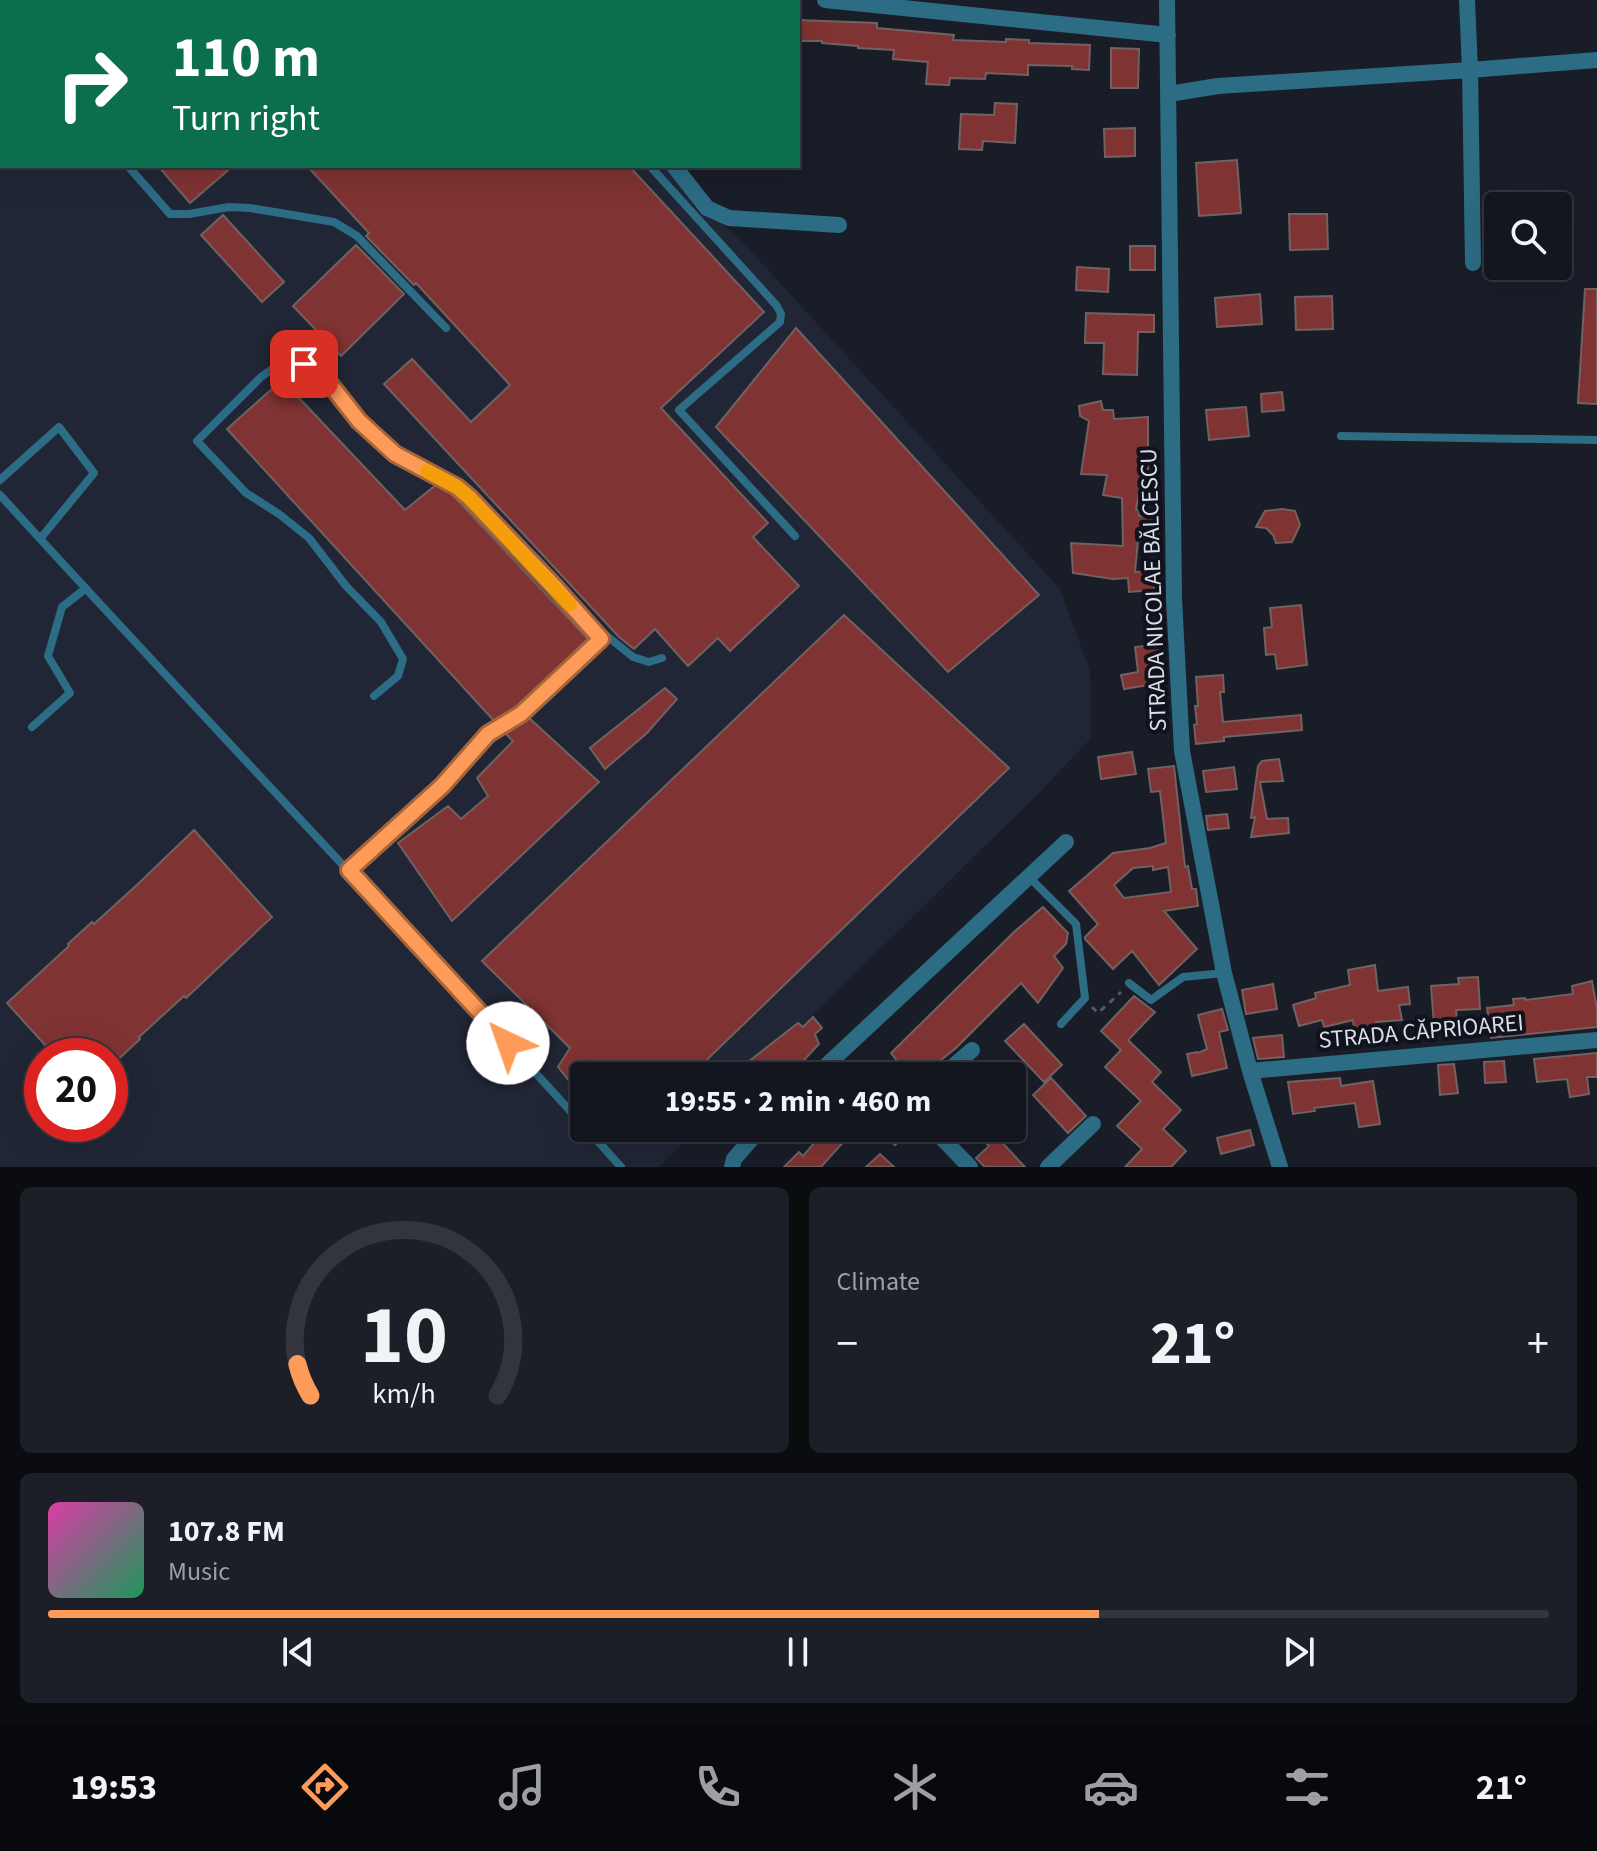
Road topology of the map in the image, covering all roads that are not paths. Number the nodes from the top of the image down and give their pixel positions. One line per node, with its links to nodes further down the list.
1 (825, 0): 4 (street)
2 (1167, 0): 4 (street, STRADA NICOLAE BĂLCESCU)
3 (1467, 0): 6 (street)
4 (1168, 35): 7 (street, STRADA NICOLAE BĂLCESCU)
5 (1597, 60): 6 (street)
6 (1470, 70): 7 (street); 12 (street)
7 (1169, 94): 28 (street, STRADA NICOLAE BĂLCESCU)
8 (130, 168): 13 (lane)
9 (652, 168): 18 (lane)
10 (676, 168): 11 (street)
11 (839, 225)
12 (1473, 263)
13 (446, 328)
14 (1341, 436): 15 (lane)
15 (1597, 440)
16 (0, 480): 19 (lane)
17 (0, 495): 19 (lane)
18 (795, 536)
19 (40, 539): 20 (lane)
20 (85, 589): 24 (lane); 26 (lane)
21 (601, 639): 22 (lane); 23 (lane); 26 (lane)
22 (662, 658)
23 (374, 696)
24 (32, 727)
25 (1066, 842): 27 (street)
26 (349, 870): 36 (lane)
27 (1029, 877): 30 (lane); 33 (street)
28 (1224, 973): 29 (lane); 35 (street, STRADA NICOLAE BĂLCESCU)
29 (1129, 983)
30 (1061, 1024)
31 (1597, 1040): 35 (street, STRADA CĂPRIOAREI)
32 (972, 1050): 34 (street)
33 (830, 1062)
34 (958, 1062)
35 (1250, 1071): 45 (street, STRADA NICOLAE BĂLCESCU)
36 (570, 1111)
37 (1093, 1124): 44 (street)
38 (598, 1142): 41 (lane)
39 (749, 1142): 42 (street)
40 (946, 1142): 43 (street)
41 (621, 1167)
42 (732, 1167)
43 (970, 1167)
44 (1048, 1167)
45 (1280, 1167)

